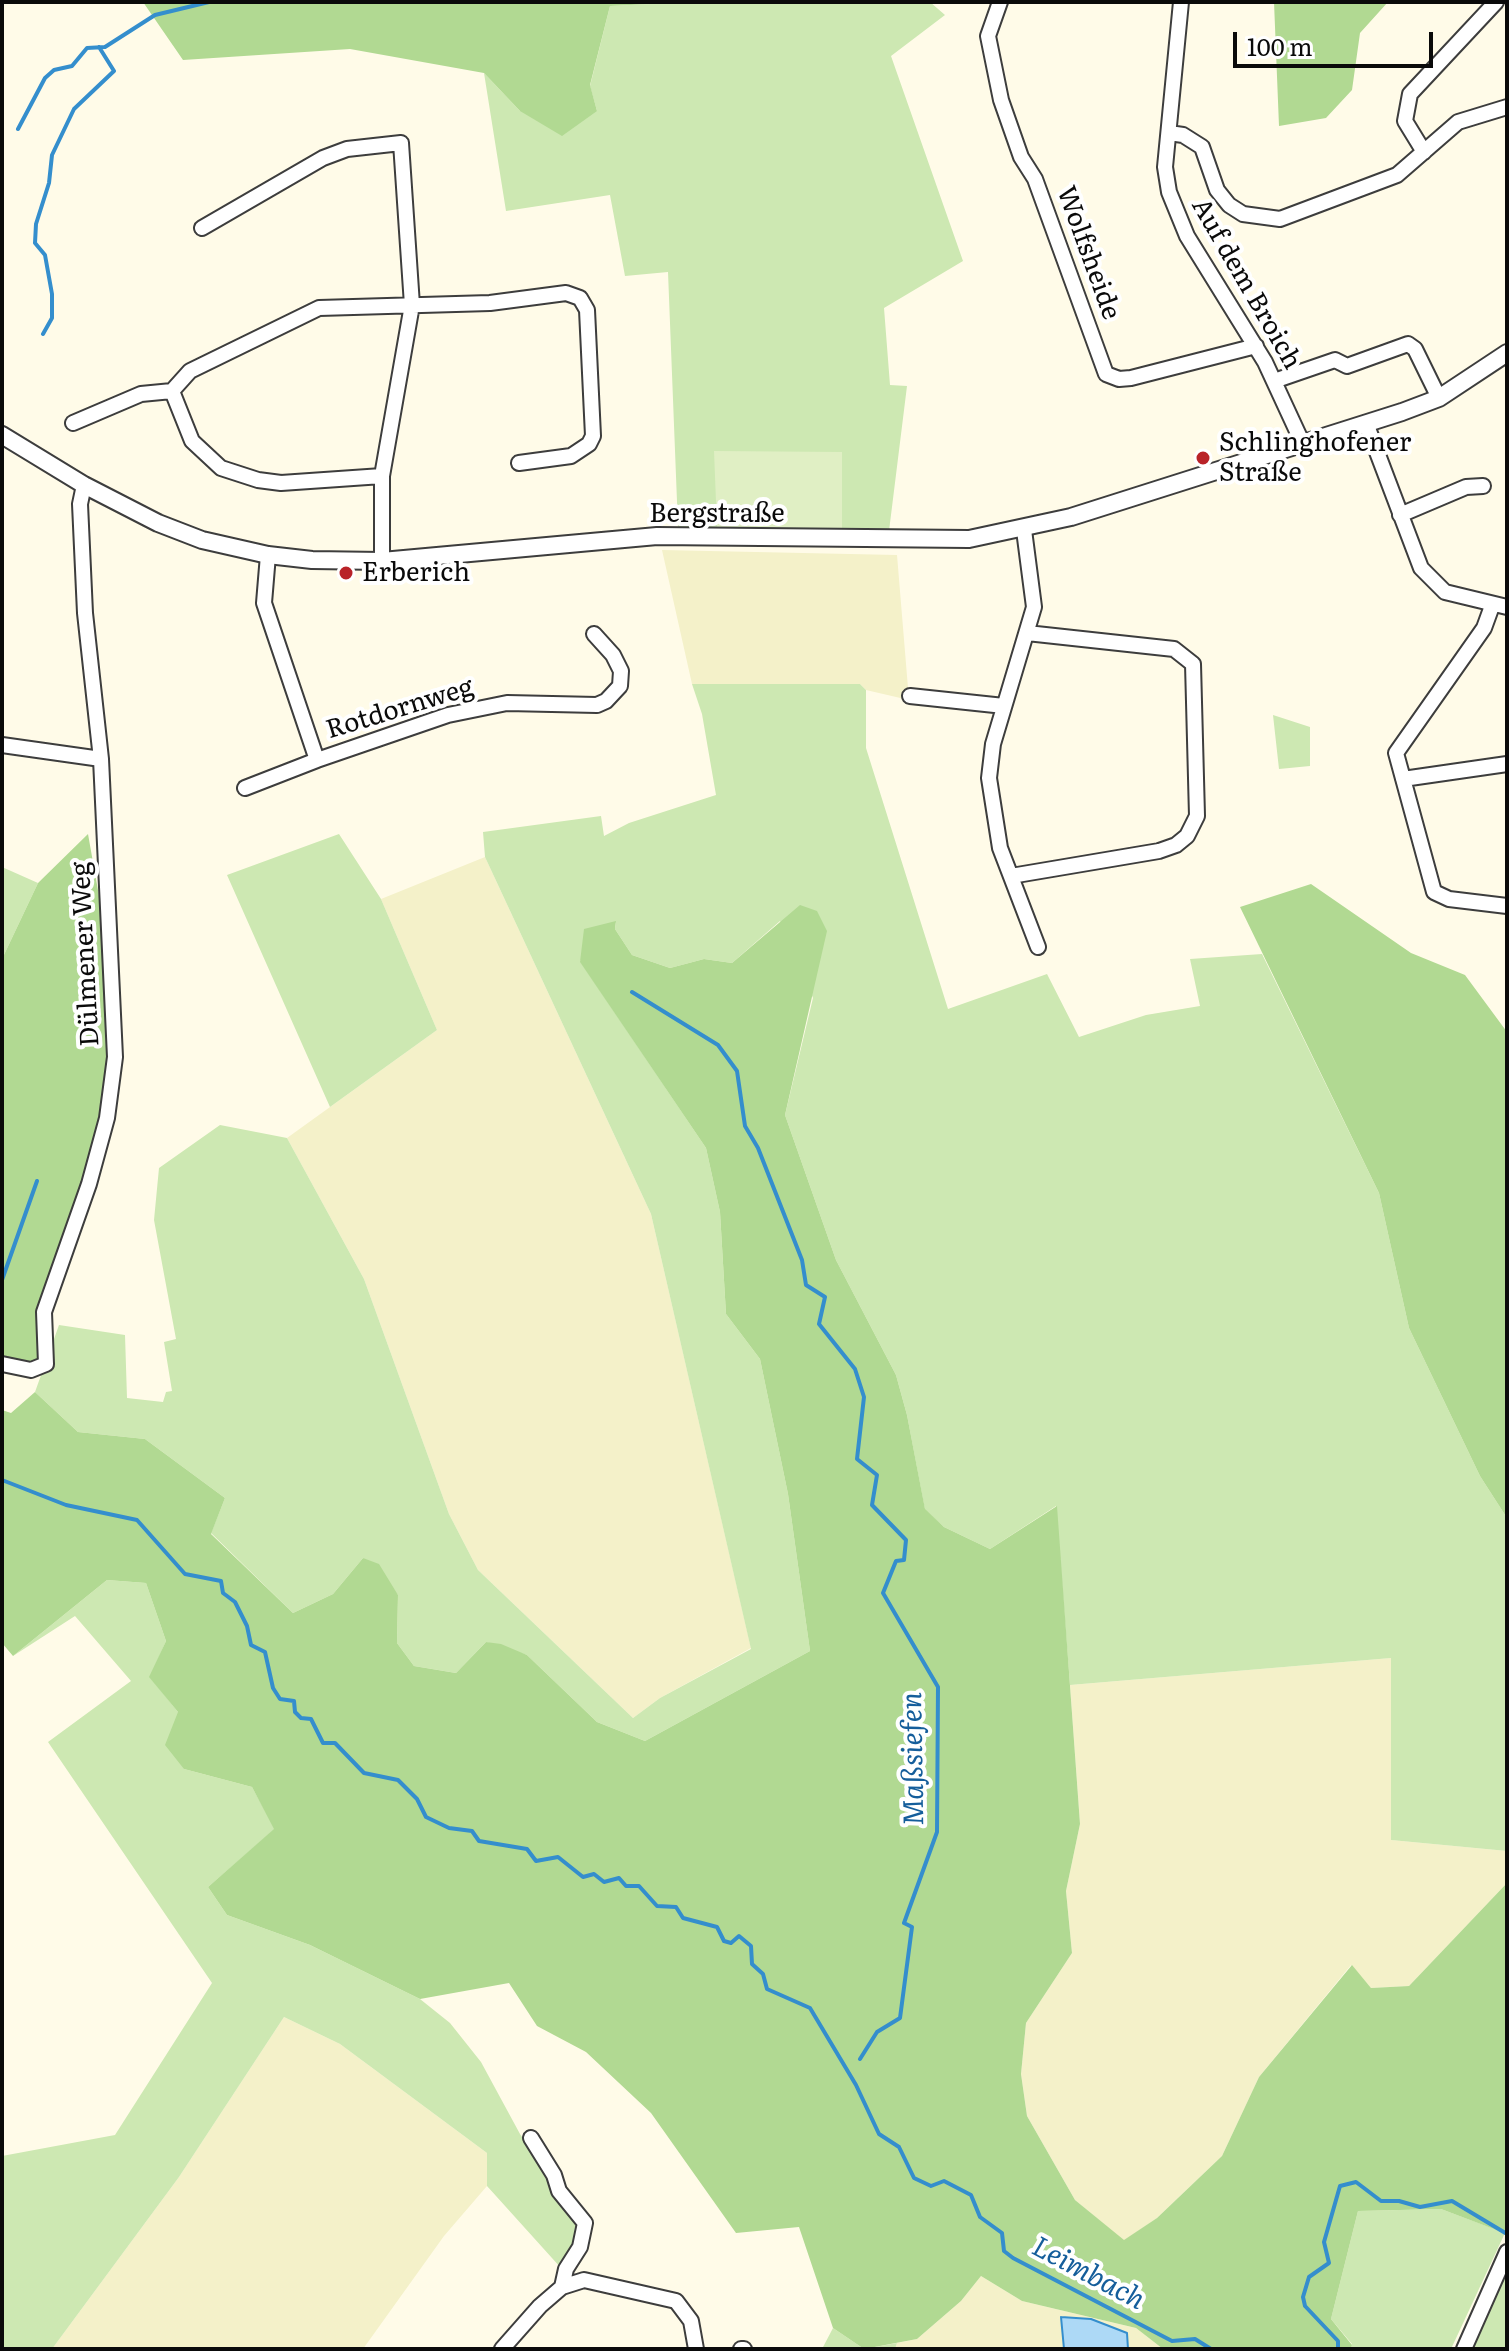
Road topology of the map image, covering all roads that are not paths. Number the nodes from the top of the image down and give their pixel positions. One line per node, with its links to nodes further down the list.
1 (1000, 2): 9 (street, Wolfsheide)
2 (1181, 2): 5 (street, Auf dem Broich)
3 (1496, 2): 6 (street)
4 (1507, 107): 6 (street)
5 (1169, 133): 6 (street); 9 (street, Auf dem Broich)
6 (1424, 152)
7 (202, 228): 8 (street)
8 (412, 305): 12 (street); 18 (street); 19 (street)
9 (1256, 346): 11 (street, Auf dem Broich)
10 (1507, 353): 13 (street, Bergstraße)
11 (1274, 381): 13 (street); 17 (street, Auf dem Broich)
12 (172, 391): 14 (street); 19 (street)
13 (1439, 398): 15 (street, Bergstraße)
14 (73, 423)
15 (1366, 423): 17 (street, Bergstraße); 22 (street)
16 (2, 435): 20 (street, Bergstraße)
17 (1302, 442): 23 (street, Bergstraße)
18 (519, 463)
19 (382, 476): 25 (street)
20 (84, 485): 24 (street, Bergstraße); 32 (street, Dülmener Weg)
21 (1483, 486): 22 (street)
22 (1400, 515): 26 (street)
23 (1024, 530): 25 (street, Bergstraße); 27 (street)
24 (268, 555): 25 (street, Bergstraße); 33 (street)
25 (382, 561)
26 (1500, 607): 35 (street)
27 (1027, 633): 30 (street); 37 (street)
28 (594, 634): 33 (street, Rotdornweg)
29 (910, 696): 30 (street)
30 (1004, 706): 37 (street)
31 (2, 745): 32 (street)
32 (101, 759): 40 (street, Dülmener Weg)
33 (317, 760): 36 (street)
34 (1507, 764): 35 (street)
35 (1403, 779): 38 (street)
36 (245, 788)
37 (1011, 876): 39 (street)
38 (1507, 906)
39 (1038, 947)
40 (2, 1364)
41 (531, 2138): 43 (street)
42 (1507, 2252): 46 (street)
43 (562, 2287): 44 (street); 45 (street)
44 (502, 2349)
45 (696, 2349)
46 (1464, 2349)

